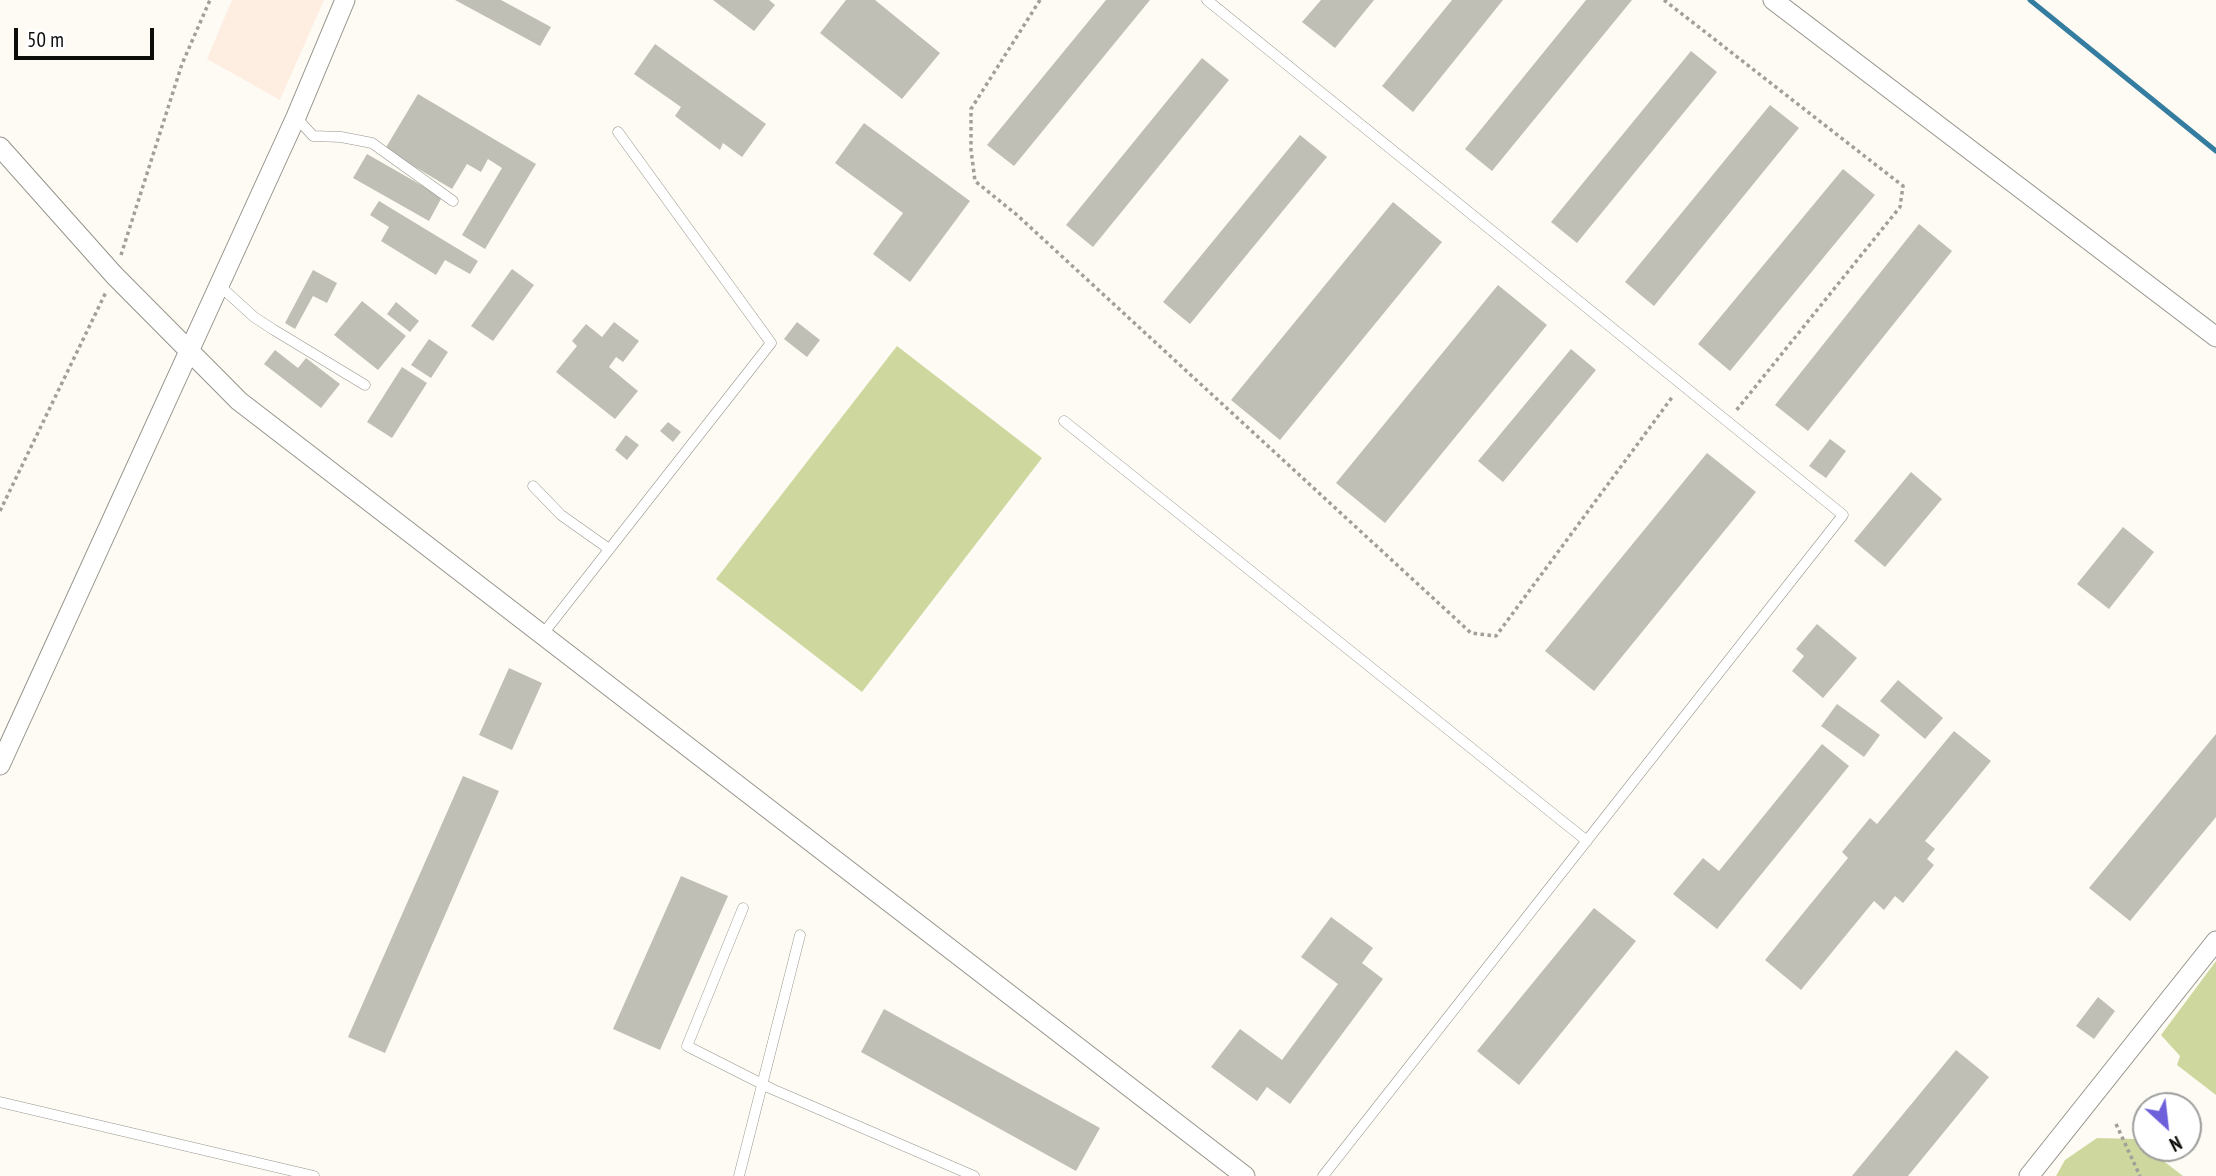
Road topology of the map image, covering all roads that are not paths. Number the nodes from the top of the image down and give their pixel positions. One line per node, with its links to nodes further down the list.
1 (345, 0): 4 (street)
2 (1207, 0): 17 (lane)
3 (1773, 0): 9 (street)
4 (296, 117): 7 (lane); 8 (street)
5 (618, 132): 14 (lane)
6 (0, 147): 10 (street)
7 (453, 201)
8 (220, 286): 10 (street); 11 (lane)
9 (2216, 337)
10 (190, 352): 15 (street); 16 (street)
11 (365, 385)
12 (1064, 421): 17 (lane)
13 (533, 486): 14 (lane)
14 (609, 549): 15 (lane)
15 (542, 635): 26 (street)
16 (0, 765)
17 (1587, 841): 27 (lane)
18 (743, 908): 21 (lane)
19 (800, 935): 21 (lane)
20 (2216, 941): 28 (street)
21 (762, 1084): 24 (lane); 25 (lane)
22 (0, 1102): 23 (lane)
23 (314, 1176)
24 (739, 1176)
25 (974, 1176)
26 (1245, 1176)
27 (1323, 1176)
28 (2029, 1176)

